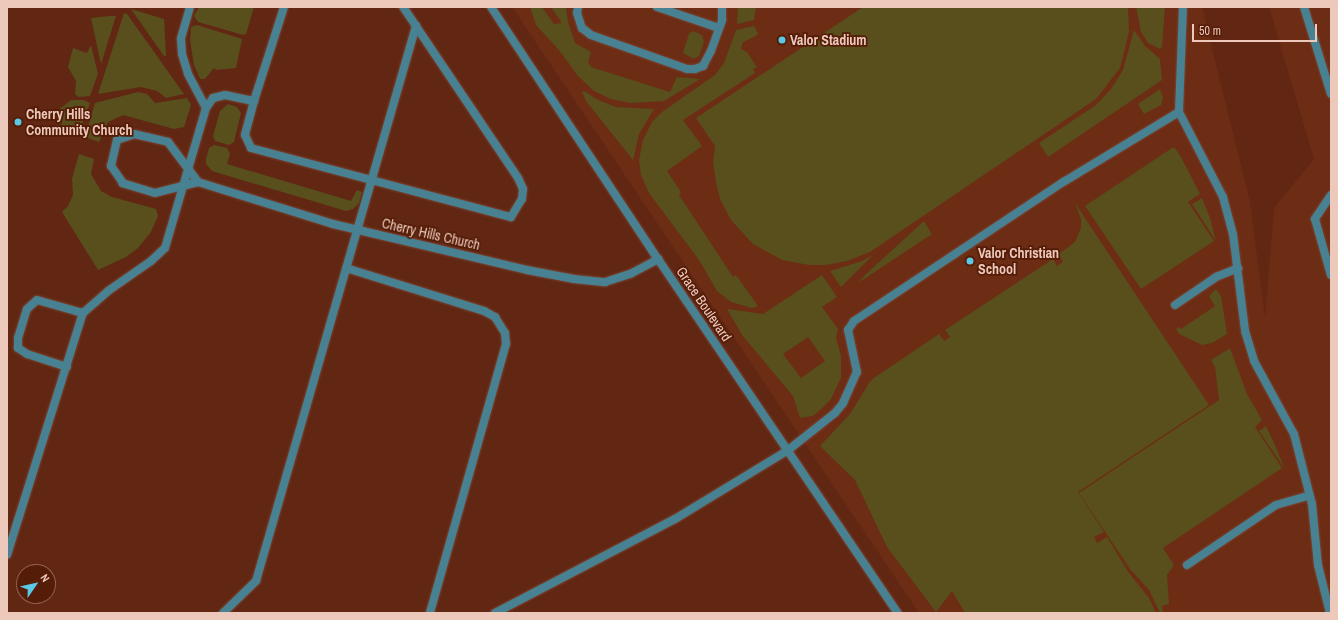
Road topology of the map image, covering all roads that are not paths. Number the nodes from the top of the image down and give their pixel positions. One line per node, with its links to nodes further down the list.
1 (190, 7): 14 (street)
2 (284, 7): 13 (street)
3 (402, 7): 10 (street)
4 (491, 7): 22 (street, Grace Boulevard)
5 (578, 7): 11 (street)
6 (657, 7): 11 (street)
7 (722, 7): 11 (street)
8 (1182, 7): 15 (street)
9 (1304, 7): 12 (street)
10 (416, 26): 17 (street); 17 (street)
11 (719, 28)
12 (1331, 94)
13 (254, 101): 14 (street); 17 (street)
14 (206, 108): 16 (street)
15 (1179, 112): 24 (street); 29 (street)
16 (188, 169): 18 (street); 19 (street); 19 (street)
17 (371, 181): 21 (street)
18 (198, 182): 19 (street); 21 (street, Cherry Hills Church)
19 (183, 186): 27 (street)
20 (1331, 195): 25 (street)
21 (357, 230): 22 (street, Cherry Hills Church); 23 (street)
22 (658, 259): 29 (street, Grace Boulevard)
23 (346, 268): 33 (street); 34 (street)
24 (1238, 268): 26 (street); 30 (street)
25 (1331, 275)
26 (1175, 305)
27 (83, 313): 28 (street); 28 (street)
28 (67, 367): 31 (street)
29 (787, 451): 35 (street); 36 (street, Grace Boulevard)
30 (1310, 495): 32 (street); 37 (street)
31 (7, 555)
32 (1187, 566)
33 (223, 613)
34 (430, 613)
35 (495, 613)
36 (898, 613)
37 (1330, 613)

